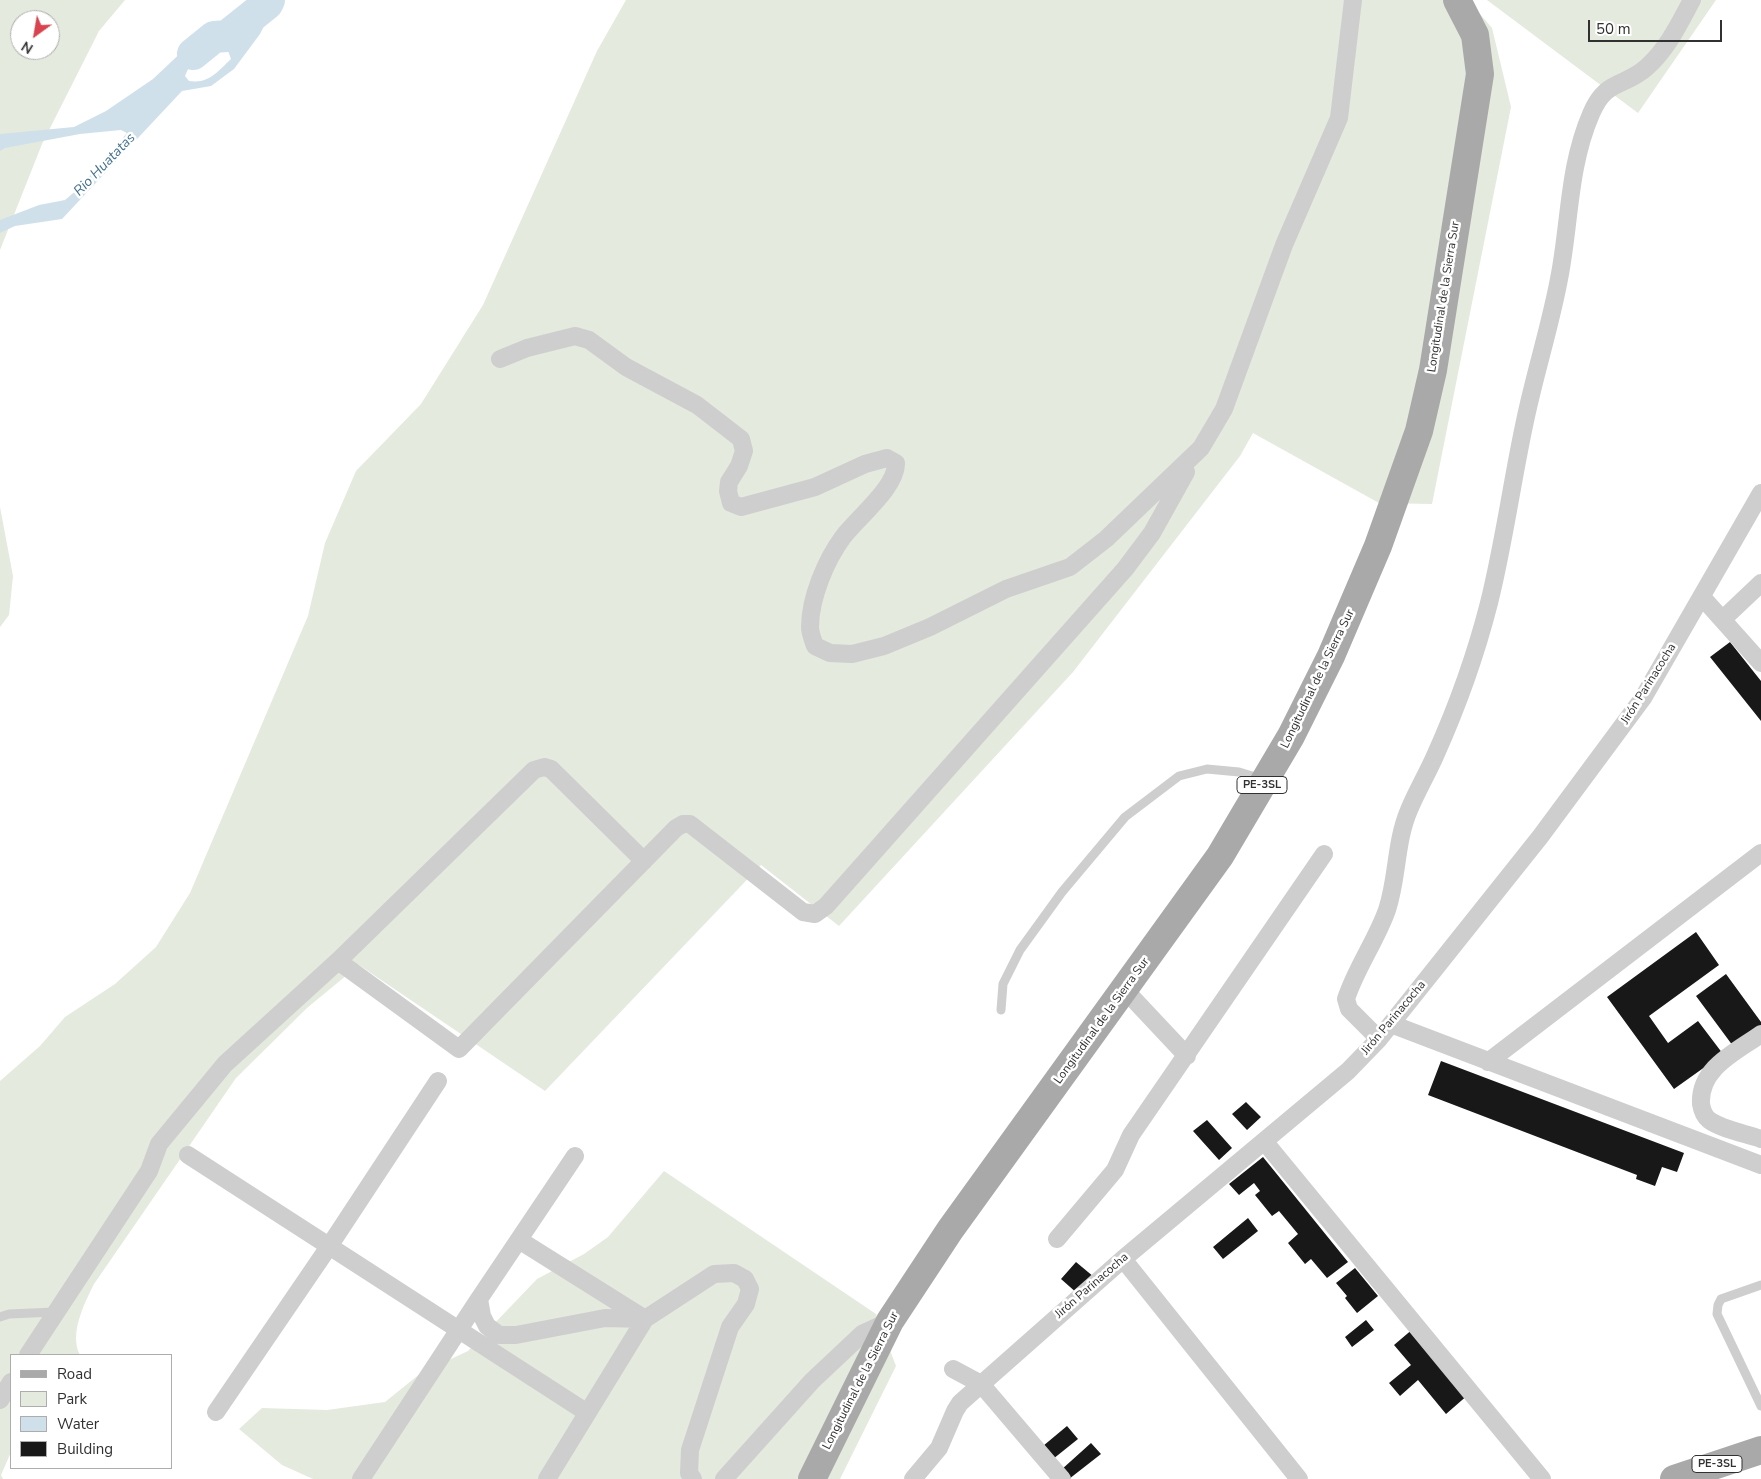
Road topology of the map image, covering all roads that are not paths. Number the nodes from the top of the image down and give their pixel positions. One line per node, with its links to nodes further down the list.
1 (1353, 0): 5 (street)
2 (1457, 0): 11 (main road, Longitudinal de la Sierra Sur / PE-3SL)
3 (1692, 0): 20 (street)
4 (500, 359): 5 (street)
5 (1198, 452): 14 (street)
6 (1761, 493): 8 (street, Jirón Parinacocha)
7 (1761, 583): 9 (street)
8 (1702, 597): 9 (street); 18 (street, Jirón Parinacocha)
9 (1723, 619): 10 (street)
10 (1761, 663)
11 (1265, 780): 16 (main road, Longitudinal de la Sierra Sur / PE-3SL); 17 (lane)
12 (1761, 853): 22 (street)
13 (1324, 854): 21 (street)
14 (644, 861): 15 (street); 15 (street)
15 (338, 961): 35 (street)
16 (1125, 990): 21 (street); 38 (main road, Longitudinal de la Sierra Sur / PE-3SL)
17 (1000, 1010)
18 (1391, 1024): 20 (street, Jirón Parinacocha); 22 (street)
19 (1761, 1034): 24 (street)
20 (1380, 1039): 25 (street, Jirón Parinacocha)
21 (1187, 1056): 29 (street)
22 (1488, 1062): 28 (street)
23 (438, 1081): 31 (street)
24 (1761, 1139)
25 (1264, 1141): 32 (street, Jirón Parinacocha); 57 (street)
26 (188, 1155): 31 (street)
27 (576, 1156): 30 (street)
28 (1761, 1165)
29 (1057, 1239)
30 (519, 1240): 34 (street); 37 (street)
31 (330, 1245): 39 (street); 46 (street)
32 (1123, 1259): 43 (street, Jirón Parinacocha); 56 (street)
33 (1761, 1285): 45 (lane)
34 (479, 1299): 37 (street); 39 (street)
35 (55, 1312): 36 (lane); 40 (street)
36 (0, 1317)
37 (645, 1319): 47 (street); 51 (street)
38 (890, 1322): 52 (street); 53 (main road, Longitudinal de la Sierra Sur / PE-3SL)
39 (459, 1330): 47 (street); 49 (street)
40 (29, 1354)
41 (953, 1369): 43 (street)
42 (10, 1384): 44 (street)
43 (982, 1384): 54 (street, Jirón Parinacocha); 55 (street)
44 (0, 1400)
45 (1761, 1406)
46 (216, 1412)
47 (586, 1412): 50 (street)
48 (1761, 1450): 58 (main road, PE-3SL)
49 (361, 1479)
50 (547, 1479)
51 (692, 1479)
52 (724, 1479)
53 (812, 1479)
54 (913, 1479)
55 (1062, 1479)
56 (1299, 1479)
57 (1542, 1479)
58 (1674, 1479)

